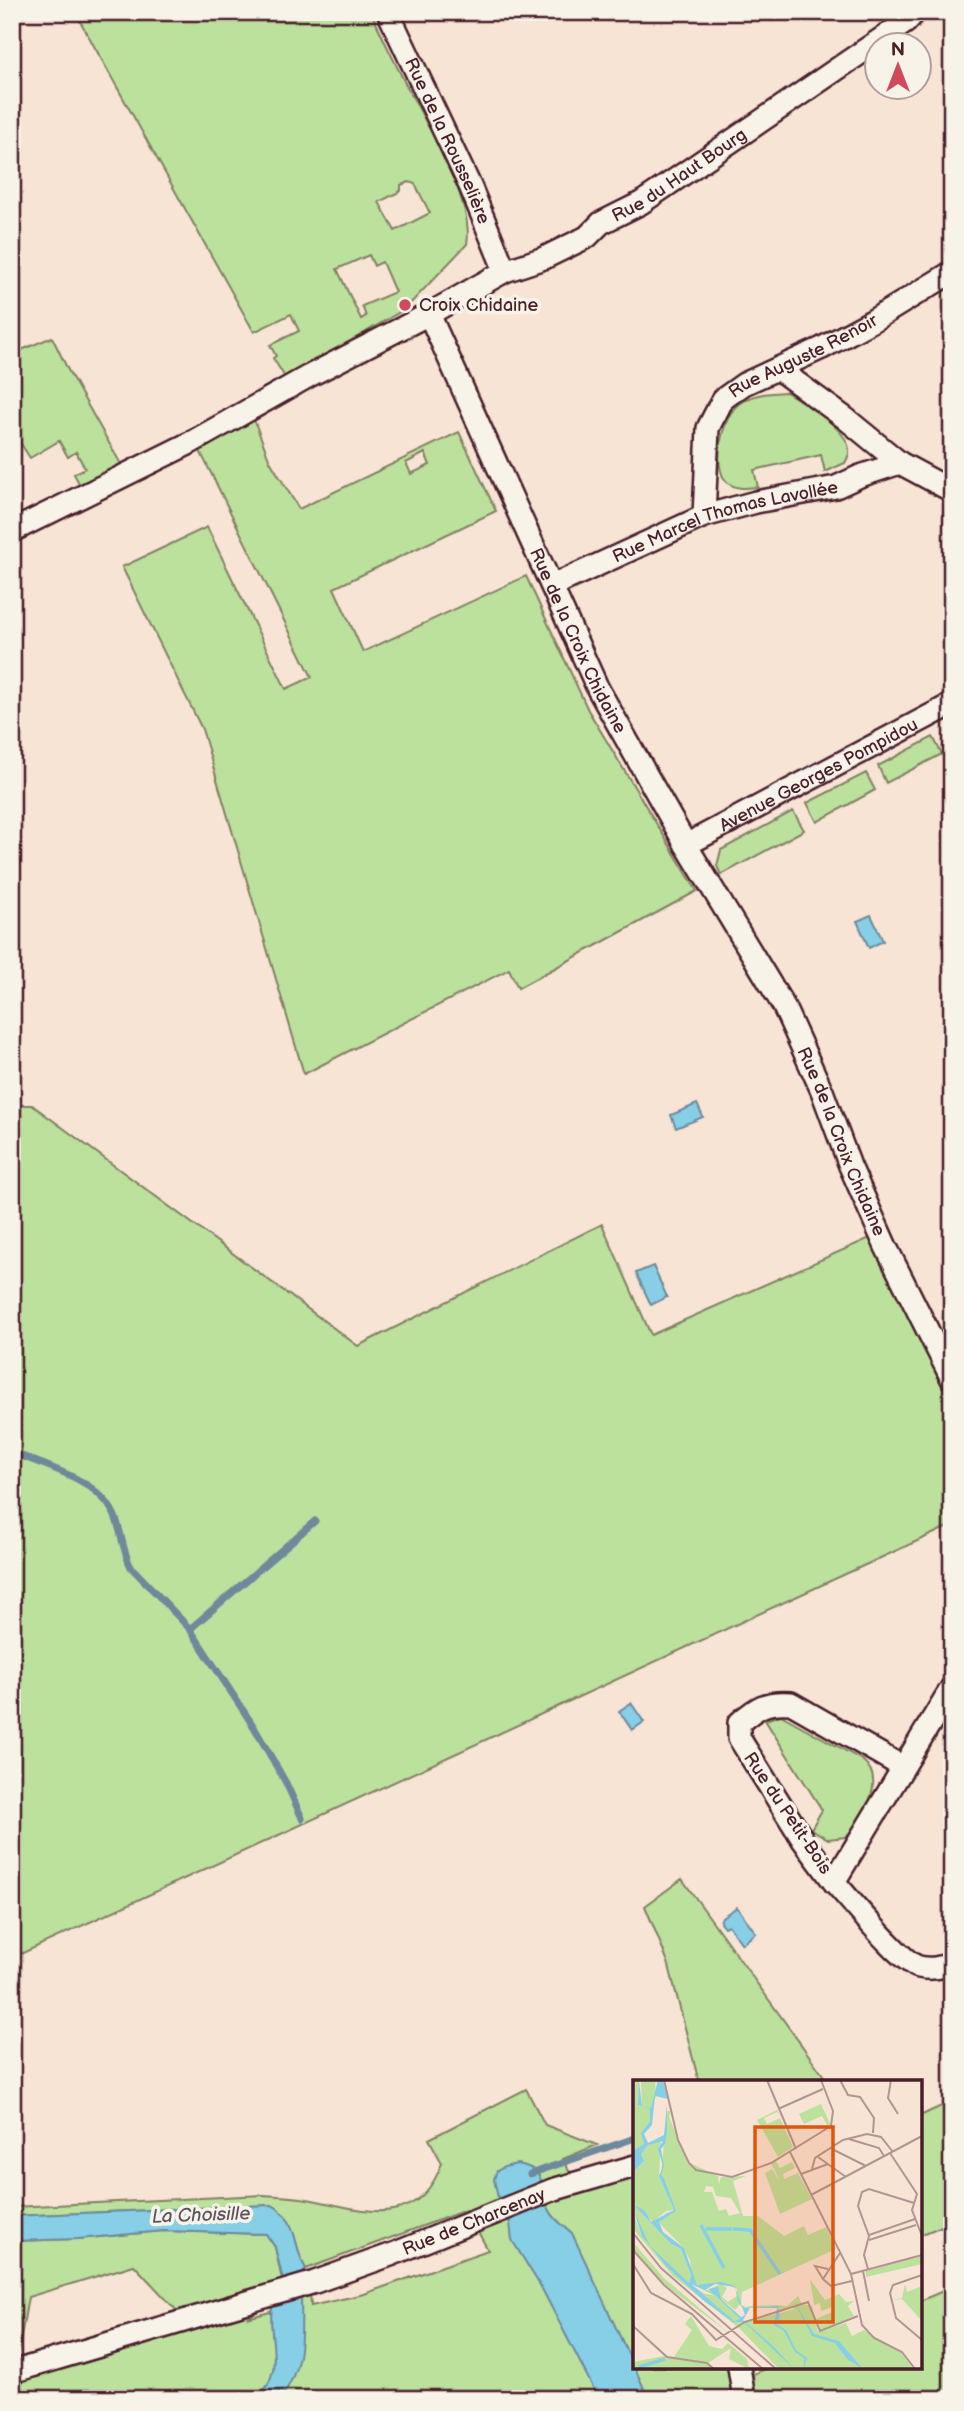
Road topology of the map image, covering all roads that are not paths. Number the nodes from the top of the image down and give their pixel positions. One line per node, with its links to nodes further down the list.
1 (388, 12): 3 (street, Rue de la Rousselière)
2 (915, 12): 3 (street, Rue du Haut Bourg)
3 (505, 271): 5 (street, Rue du Haut Bourg)
4 (951, 273): 6 (street, Rue Auguste Renoir)
5 (429, 314): 10 (street); 11 (street, Rue de la Croix Chidaine)
6 (778, 369): 7 (street); 9 (street, Rue Auguste Renoir)
7 (900, 463): 8 (street); 9 (street, Rue Marcel Thomas Lavollée)
8 (952, 491)
9 (704, 516): 11 (street, Rue Marcel Thomas Lavollée)
10 (12, 531)
11 (552, 586): 13 (street, Rue de la Croix Chidaine)
12 (952, 704): 13 (street, Avenue Georges Pompidou)
13 (686, 845): 14 (street, Rue de la Croix Chidaine)
14 (952, 1379)
15 (952, 1687): 16 (street)
16 (903, 1767): 17 (street); 17 (street, Rue du Petit-Bois)
17 (834, 1882): 18 (street)
18 (952, 1964)
19 (633, 2167): 21 (street, Rue de Charcenay)
20 (739, 2369): 22 (street)
21 (12, 2372)
22 (744, 2399)

